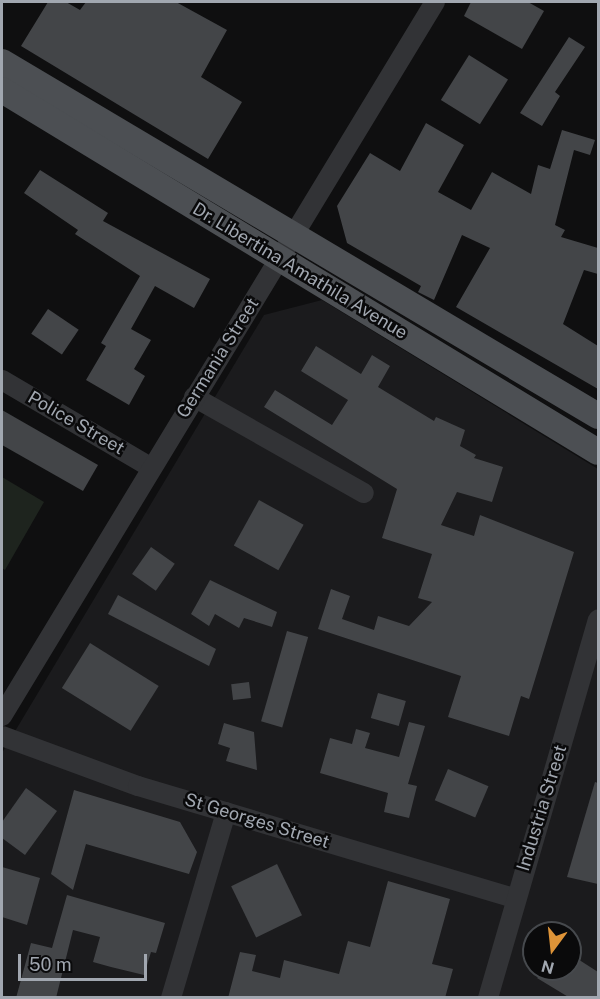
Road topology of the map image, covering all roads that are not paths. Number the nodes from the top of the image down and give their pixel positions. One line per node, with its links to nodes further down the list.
1 (435, 2): 4 (street, Germania Street)
2 (2, 62): 4 (main road, Dr. Libertina Amathila Avenue)
3 (2, 90): 5 (main road, Dr. Libertina Amathila Avenue)
4 (296, 235): 5 (street, Germania Street); 8 (main road, Dr. Libertina Amathila Avenue)
5 (280, 258): 7 (street, Germania Street); 9 (main road, Dr. Libertina Amathila Avenue)
6 (2, 380): 10 (street, Police Street)
7 (194, 397): 10 (street, Germania Street); 11 (street)
8 (598, 416)
9 (598, 452)
10 (150, 467): 13 (street, Germania Street)
11 (364, 493)
12 (598, 620): 16 (street, Industria Street)
13 (2, 716)
14 (2, 736): 15 (street, St Georges Street)
15 (226, 812): 16 (street, St Georges Street); 17 (street)
16 (514, 898): 18 (street, Industria Street)
17 (171, 998)
18 (488, 998)

